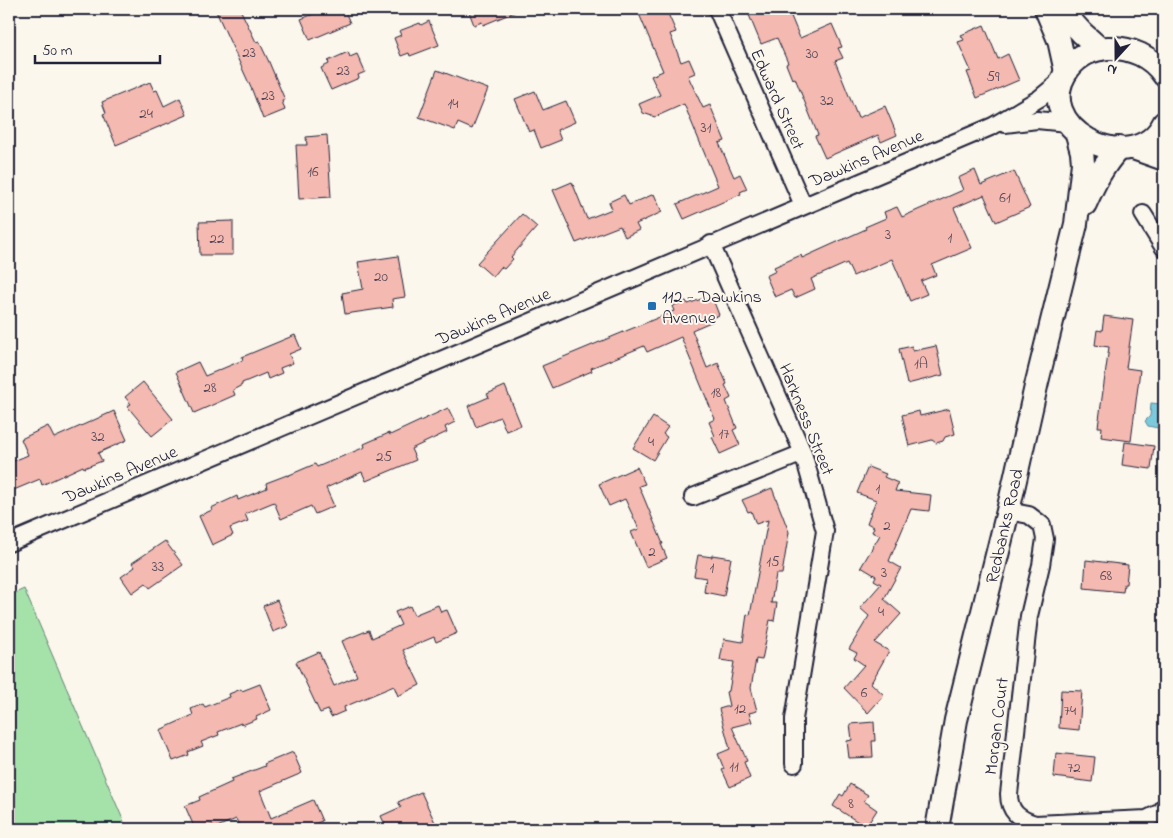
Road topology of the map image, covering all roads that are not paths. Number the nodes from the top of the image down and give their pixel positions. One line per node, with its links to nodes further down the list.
1 (717, 9): 12 (street, Edward Street)
2 (1046, 9): 5 (main road)
3 (1060, 9): 4 (main road)
4 (1100, 49): 5 (main road); 6 (main road)
5 (1065, 75): 8 (street, Dawkins Avenue); 9 (main road, Redbanks Road)
6 (1164, 76)
7 (1164, 123): 10 (main road)
8 (993, 126): 9 (street, Dawkins Avenue); 12 (street, Dawkins Avenue)
9 (1072, 128): 10 (main road); 14 (main road, Redbanks Road)
10 (1126, 148): 11 (main road); 14 (main road, Redbanks Road)
11 (1164, 159)
12 (803, 205): 15 (street, Dawkins Avenue)
13 (1142, 214): 16 (street)
14 (1076, 224): 19 (main road, Redbanks Road)
15 (711, 244): 17 (street, Harkness Street); 20 (street, Dawkins Avenue)
16 (1164, 248)
17 (803, 453): 18 (street); 21 (street, Harkness Street)
18 (693, 497)
19 (1008, 511): 22 (street, Morgan Court); 23 (main road, Redbanks Road)
20 (9, 543)
21 (794, 764)
22 (1164, 807)
23 (937, 829)

